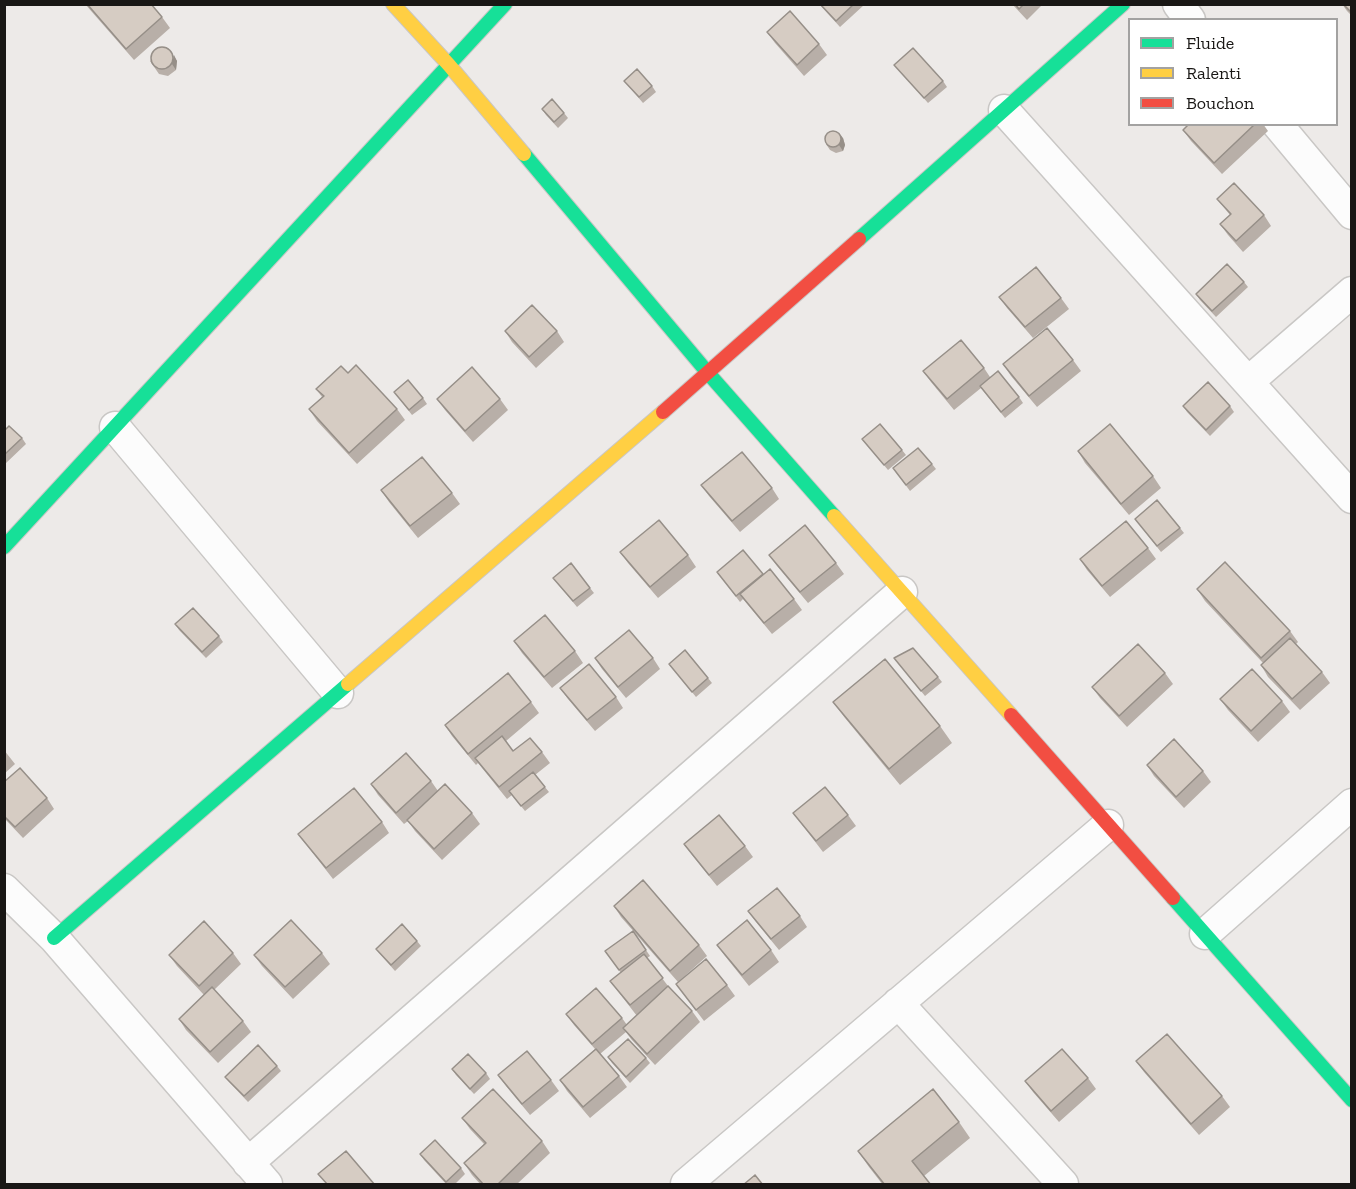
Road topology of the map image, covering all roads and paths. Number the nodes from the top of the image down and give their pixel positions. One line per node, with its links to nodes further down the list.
1 (393, 4): 6 (main road)
2 (505, 4): 6 (main road)
3 (1123, 4): 7 (main road)
4 (1178, 4): 5 (street)
5 (1188, 18)
6 (449, 65): 11 (main road); 13 (main road)
7 (1004, 110): 11 (main road); 12 (street)
8 (1279, 126): 9 (street)
9 (1352, 214)
10 (1352, 292): 12 (street)
11 (708, 373): 16 (main road); 17 (main road)
12 (1248, 382): 14 (street)
13 (115, 427): 15 (main road); 17 (street)
14 (1352, 498)
15 (4, 547)
16 (902, 592): 19 (main road); 25 (street)
17 (338, 693): 22 (main road)
18 (1352, 804): 21 (street)
19 (1108, 825): 21 (main road); 23 (street)
20 (4, 889): 22 (street)
21 (1205, 934): 24 (main road)
22 (54, 938): 25 (street)
23 (898, 1003): 26 (street); 27 (street)
24 (1352, 1100)
25 (258, 1174)
26 (686, 1185)
27 (1063, 1185)

